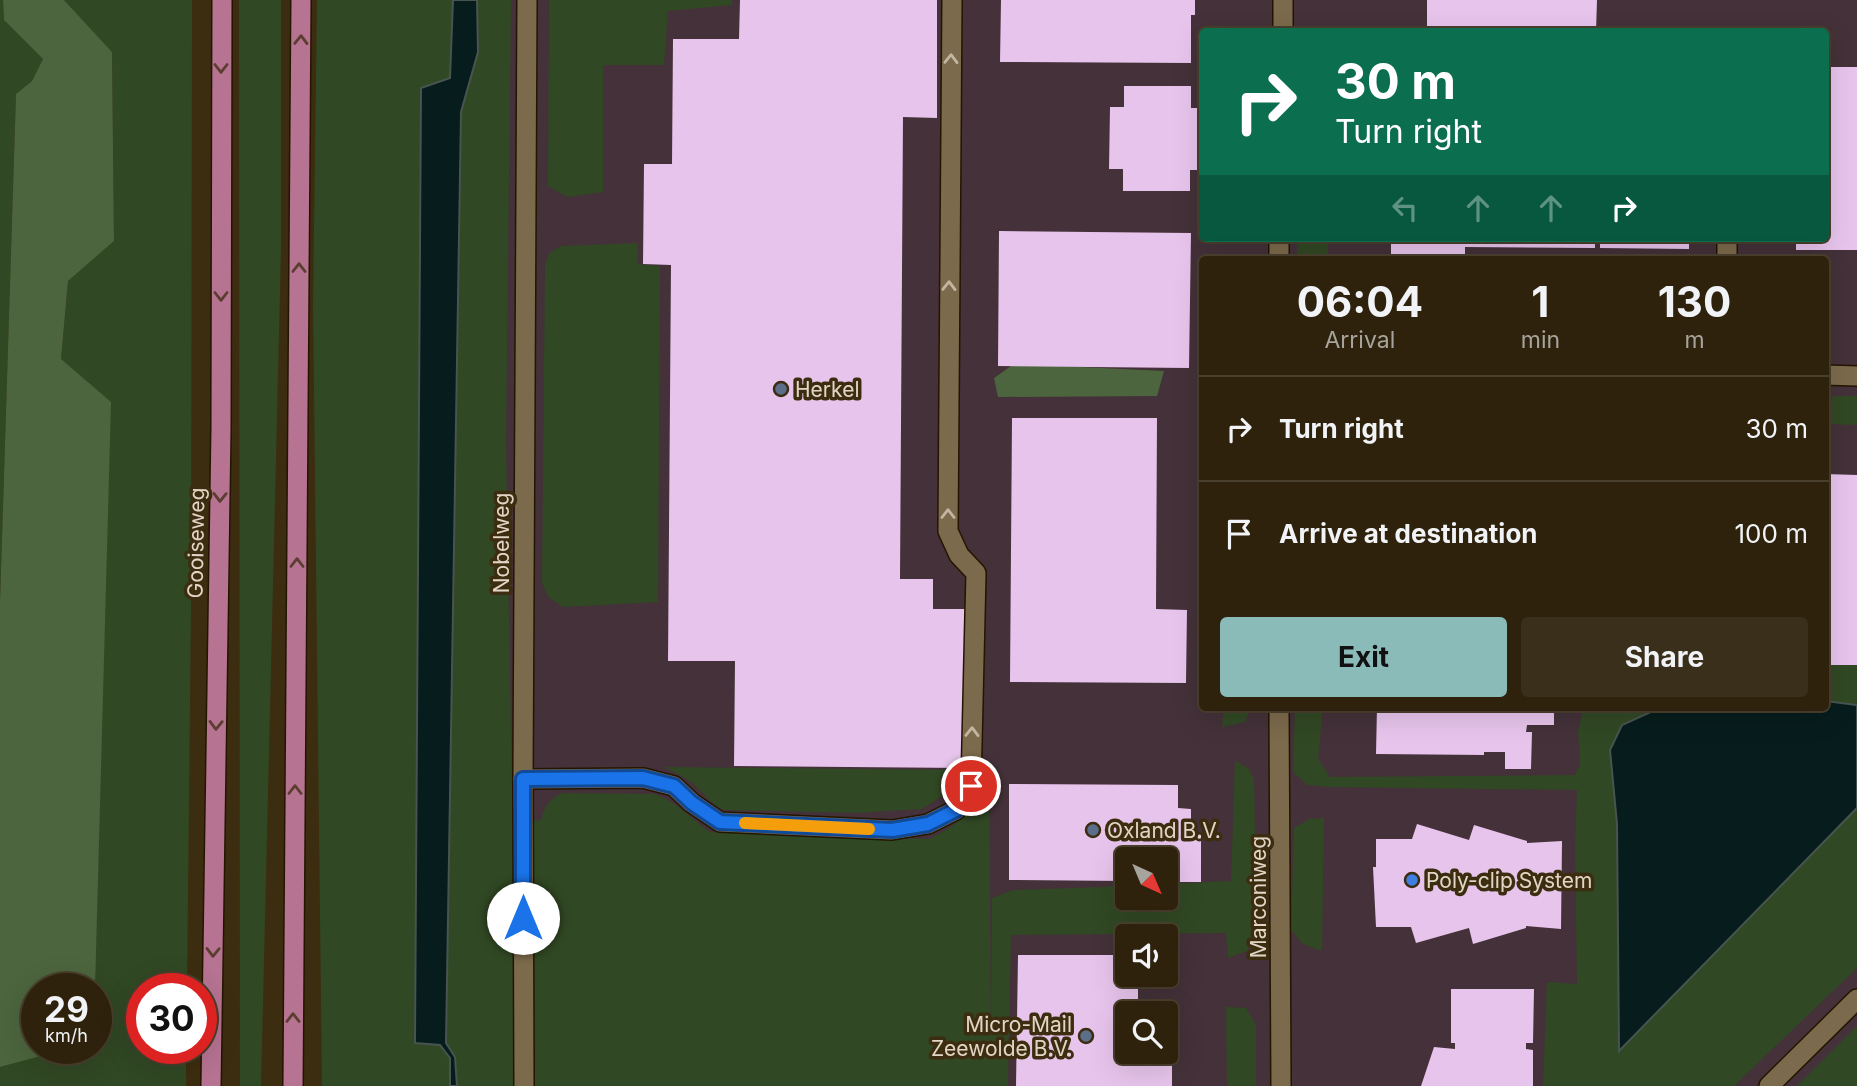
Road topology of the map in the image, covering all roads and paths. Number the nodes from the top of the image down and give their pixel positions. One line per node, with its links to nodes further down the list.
1 (222, 0): 12 (highway, Gooiseweg, one-way to 12)
2 (301, 0): 13 (highway, one-way to 2)
3 (527, 0): 10 (street, Nobelweg)
4 (952, 0): 10 (street, one-way to 4)
5 (1283, 0): 6 (street)
6 (1283, 28)
7 (1829, 375): 8 (street)
8 (1857, 376)
9 (1279, 711): 15 (street, Marconiweg)
10 (523, 779): 14 (street, Nobelweg)
11 (1857, 999): 16 (street)
12 (211, 1086)
13 (293, 1086)
14 (524, 1086)
15 (1282, 1086)
16 (1769, 1086)

